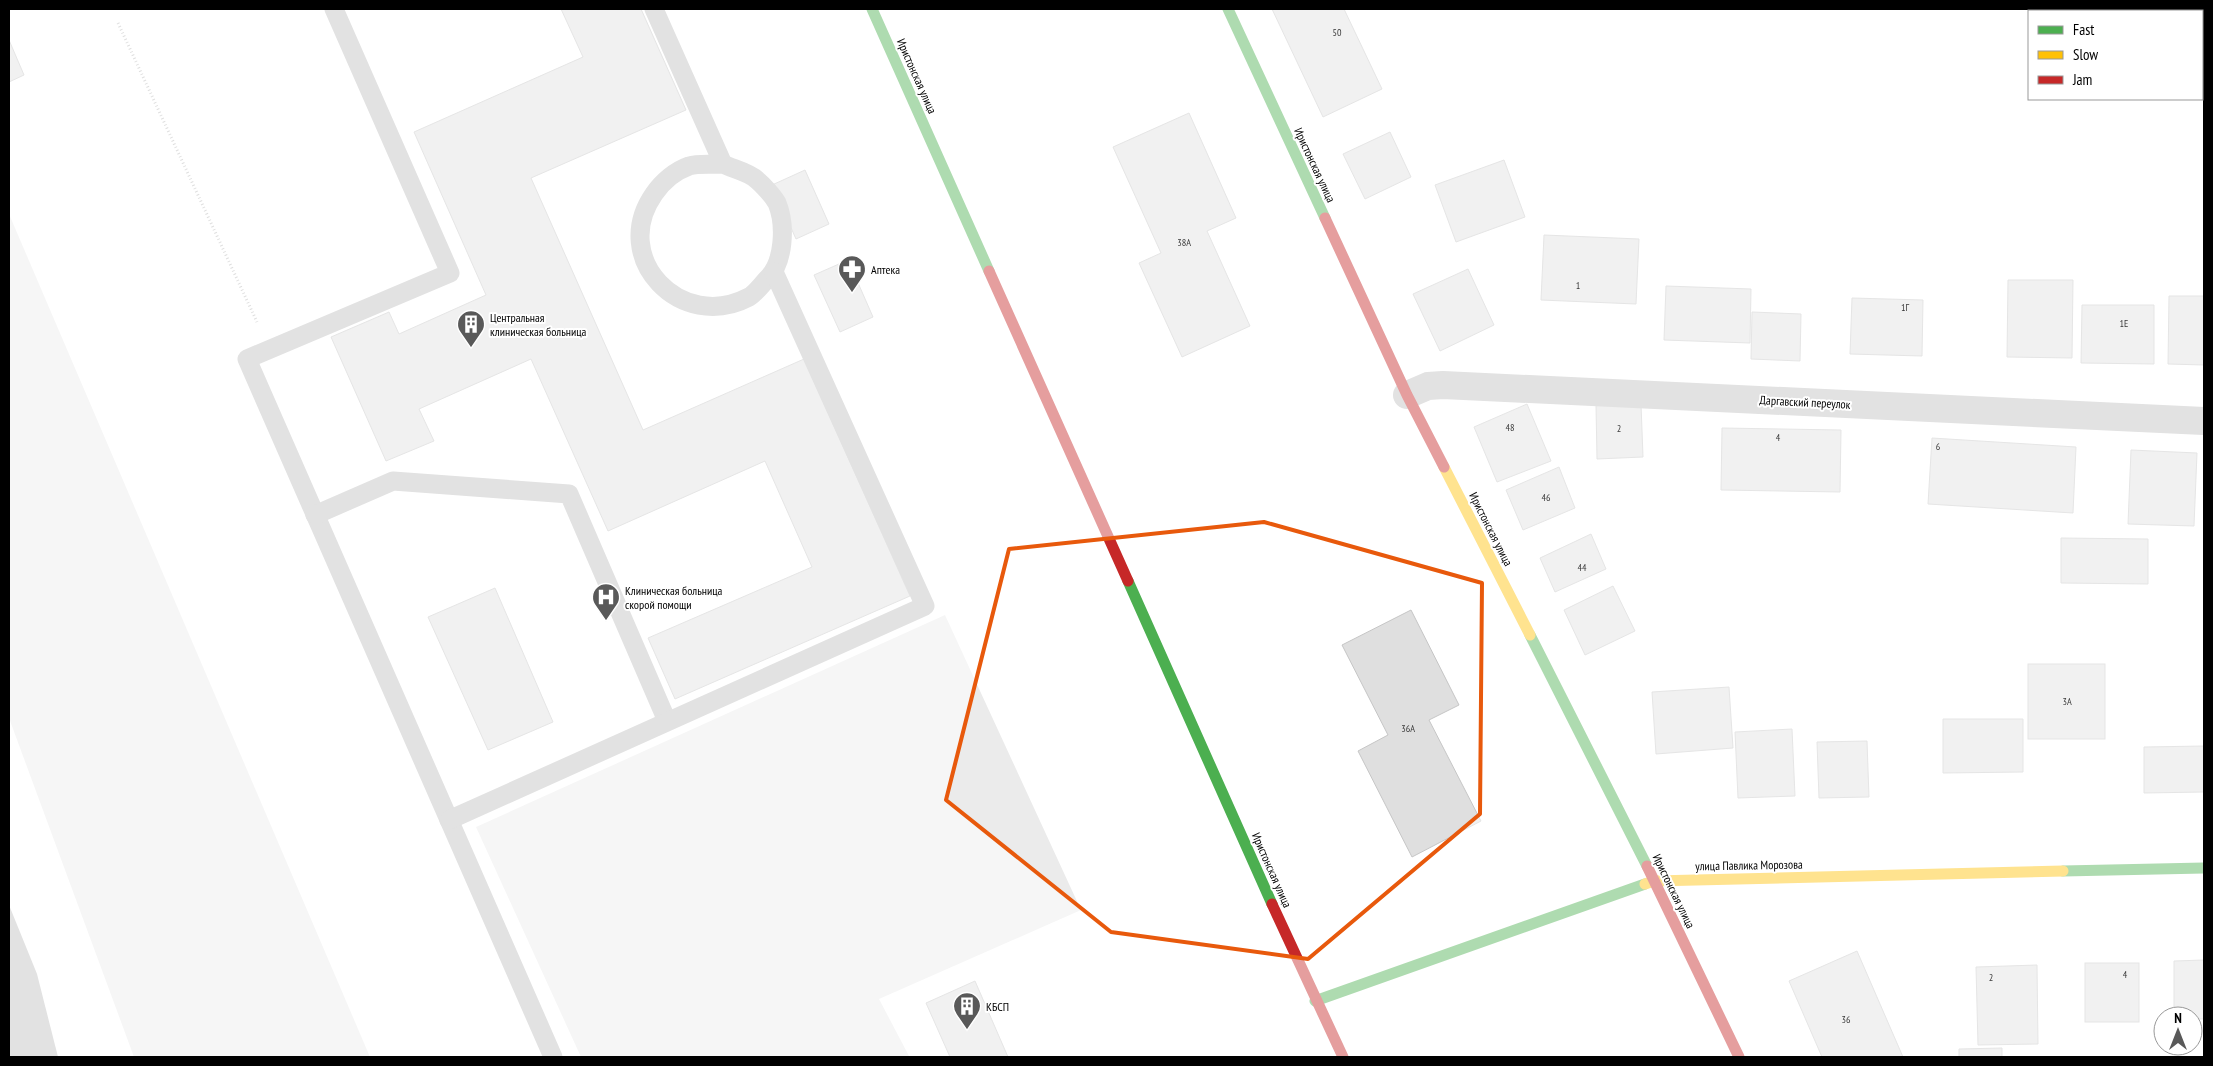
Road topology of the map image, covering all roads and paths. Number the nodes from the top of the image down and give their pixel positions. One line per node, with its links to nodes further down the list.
1 (334, 9): 8 (lane)
2 (654, 9): 6 (lane)
3 (872, 9): 16 (street, Иристонская улица)
4 (1228, 9): 9 (street, Иристонская улица)
5 (118, 24): 8 (path)
6 (723, 164): 7 (lane); 7 (lane)
7 (774, 272): 12 (lane)
8 (270, 350): 11 (lane)
9 (1407, 394): 10 (street, Даргавский переулок); 15 (street, Иристонская улица)
10 (2204, 421)
11 (315, 515): 12 (lane); 13 (lane)
12 (668, 721): 13 (lane)
13 (449, 820): 17 (lane)
14 (2204, 868): 15 (street, улица Павлика Морозова)
15 (1654, 881): 16 (street, улица Павлика Морозова); 19 (street, Иристонская улица)
16 (1315, 1001): 18 (street, Иристонская улица)
17 (553, 1057)
18 (1343, 1057)
19 (1739, 1057)

